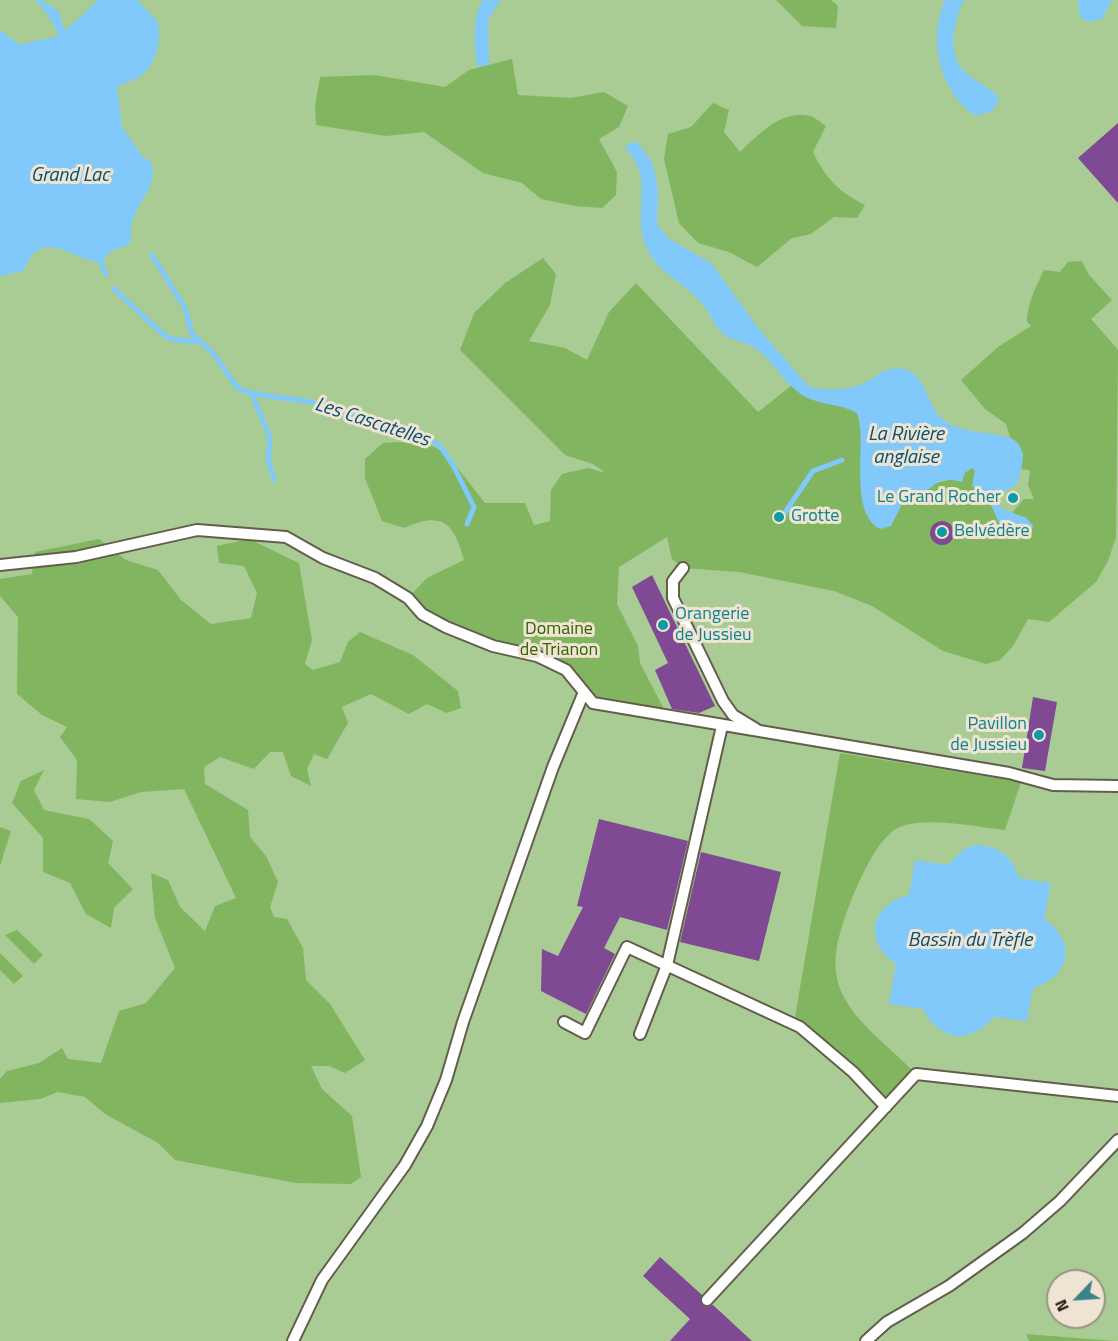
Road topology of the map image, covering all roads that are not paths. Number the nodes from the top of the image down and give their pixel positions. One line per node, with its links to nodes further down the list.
1 (0, 565): 3 (lane)
2 (682, 568): 5 (lane)
3 (584, 692): 4 (lane); 14 (lane)
4 (722, 726): 5 (lane); 7 (lane)
5 (762, 732): 6 (lane)
6 (1118, 786)
7 (667, 965): 8 (lane); 9 (lane); 11 (lane)
8 (564, 1022)
9 (640, 1034)
10 (1118, 1095): 11 (lane)
11 (886, 1107): 13 (lane)
12 (1118, 1140): 15 (lane)
13 (707, 1300)
14 (293, 1341)
15 (867, 1341)

